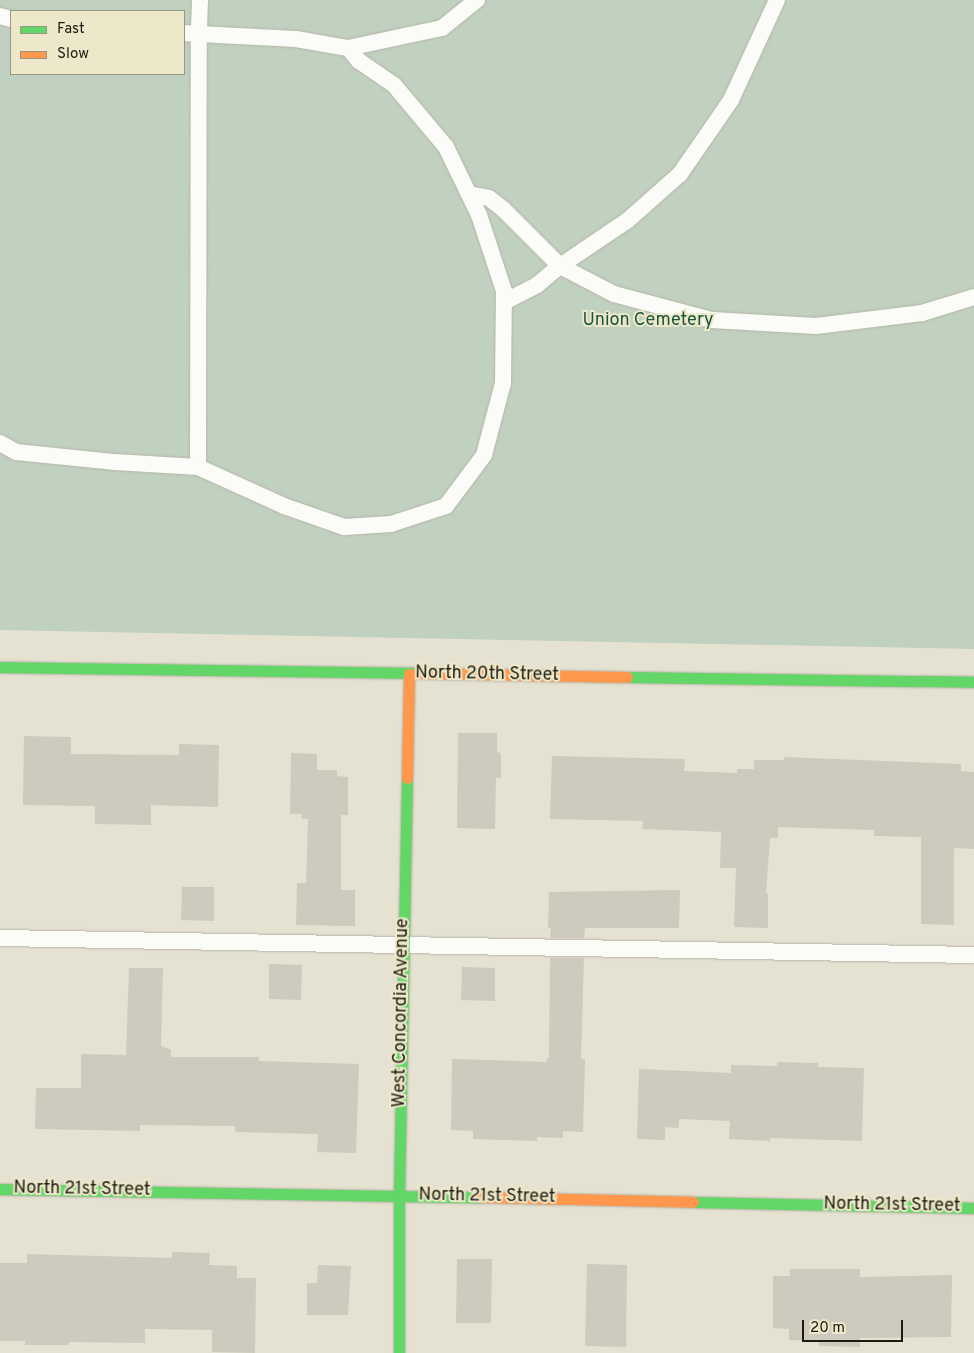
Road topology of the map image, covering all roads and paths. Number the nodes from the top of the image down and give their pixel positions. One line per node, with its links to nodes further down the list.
1 (200, 0): 4 (lane)
2 (477, 0): 5 (lane)
3 (777, 0): 7 (lane)
4 (191, 34): 5 (lane); 11 (lane)
5 (348, 48): 6 (lane)
6 (469, 194): 7 (lane); 9 (lane)
7 (560, 266): 8 (lane); 9 (lane)
8 (974, 297)
9 (504, 302): 11 (lane)
10 (0, 443): 11 (lane)
11 (198, 468)
12 (0, 667): 13 (street, North 20th Street)
13 (409, 674): 14 (street, North 20th Street); 16 (street, West Concordia Avenue)
14 (974, 682)
15 (0, 938): 16 (lane)
16 (403, 946): 17 (lane); 19 (street, West Concordia Avenue)
17 (974, 954)
18 (0, 1188): 19 (street, North 21st Street)
19 (399, 1195): 20 (street, North 21st Street); 21 (street, West Concordia Avenue)
20 (974, 1208)
21 (399, 1353)

